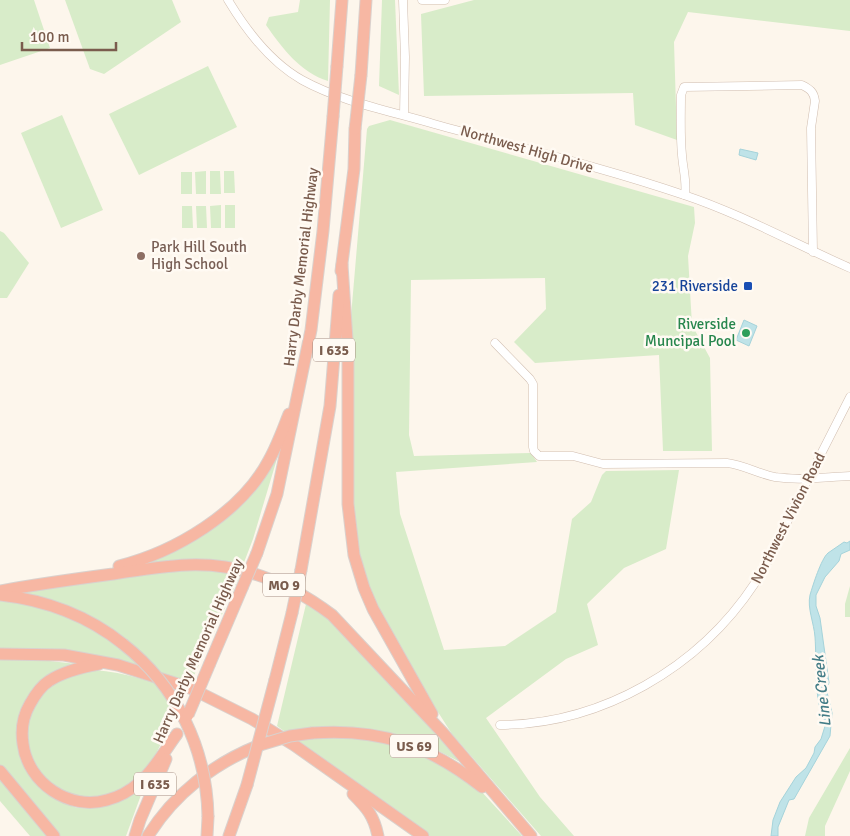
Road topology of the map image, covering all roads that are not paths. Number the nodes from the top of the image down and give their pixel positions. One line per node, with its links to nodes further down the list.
1 (228, 0): 7 (street, Northwest High Drive)
2 (342, 0): 13 (highway, Harry Darby Memorial Highway / I 635, bridge)
3 (366, 0): 10 (highway, I 635, bridge)
4 (403, 0): 7 (street)
5 (422, 0): 6 (street)
6 (445, 0)
7 (404, 115): 8 (street, Northwest High Drive)
8 (685, 195): 9 (street, Northwest High Drive); 9 (street)
9 (813, 252): 11 (street, Northwest High Drive)
10 (342, 265): 23 (highway); 28 (highway, I 635, bridge)
11 (850, 268)
12 (495, 343): 16 (street)
13 (300, 390): 17 (highway); 24 (highway, Harry Darby Memorial Highway / I 635, bridge)
14 (850, 397): 16 (street, Northwest Vivion Road)
15 (850, 476): 16 (street)
16 (809, 479): 22 (street, Northwest Vivion Road)
17 (69, 579): 18 (highway, MO 9); 23 (highway, MO 9)
18 (0, 590)
19 (0, 595): 32 (highway, bridge)
20 (0, 654): 21 (highway)
21 (118, 665): 24 (highway); 26 (highway)
22 (500, 726)
23 (443, 733): 27 (highway, MO 9)
24 (177, 734): 30 (highway, Harry Darby Memorial Highway / I 635)
25 (0, 771): 29 (highway)
26 (335, 775): 35 (highway); 36 (highway)
27 (501, 802): 31 (highway, US 69, bridge); 37 (highway, MO 9)
28 (238, 812): 33 (highway, I 635); 34 (highway)
29 (54, 836)
30 (135, 836)
31 (148, 836)
32 (207, 836)
33 (229, 836)
34 (239, 836)
35 (378, 836)
36 (422, 836)
37 (531, 836)

